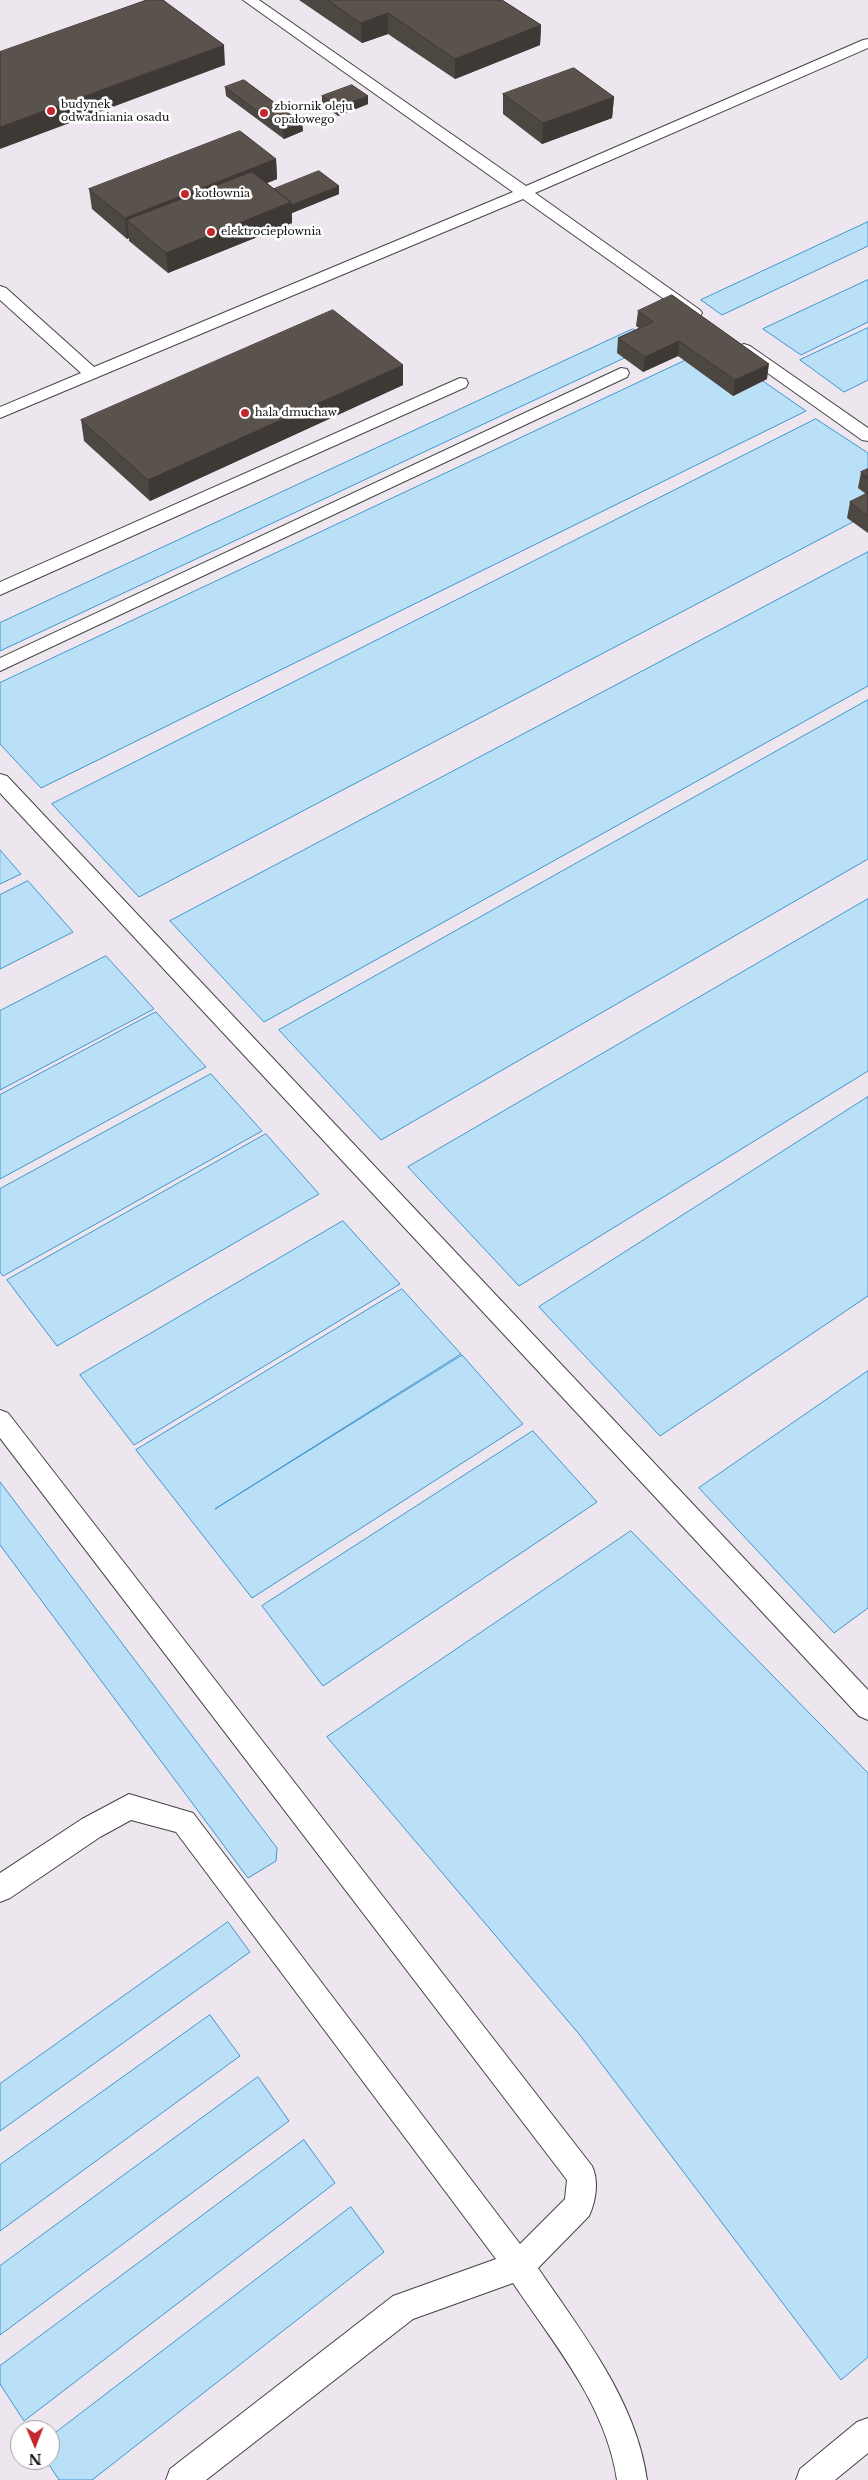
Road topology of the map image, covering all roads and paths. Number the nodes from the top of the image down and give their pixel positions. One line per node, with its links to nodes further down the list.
1 (250, 0): 3 (lane)
2 (868, 43): 3 (lane)
3 (523, 193): 5 (lane); 8 (lane)
4 (0, 291): 8 (lane)
5 (710, 324)
6 (734, 341): 11 (lane)
7 (621, 373): 13 (lane)
8 (92, 374): 10 (lane)
9 (460, 383): 12 (lane)
10 (0, 413)
11 (868, 436)
12 (0, 589)
13 (0, 665)
14 (0, 780): 16 (lane)
15 (0, 1420): 18 (lane)
16 (868, 1708)
17 (0, 1889): 18 (lane)
18 (518, 2266): 20 (lane); 21 (lane)
19 (868, 2433): 22 (lane)
20 (182, 2480)
21 (632, 2480)
22 (811, 2480)

